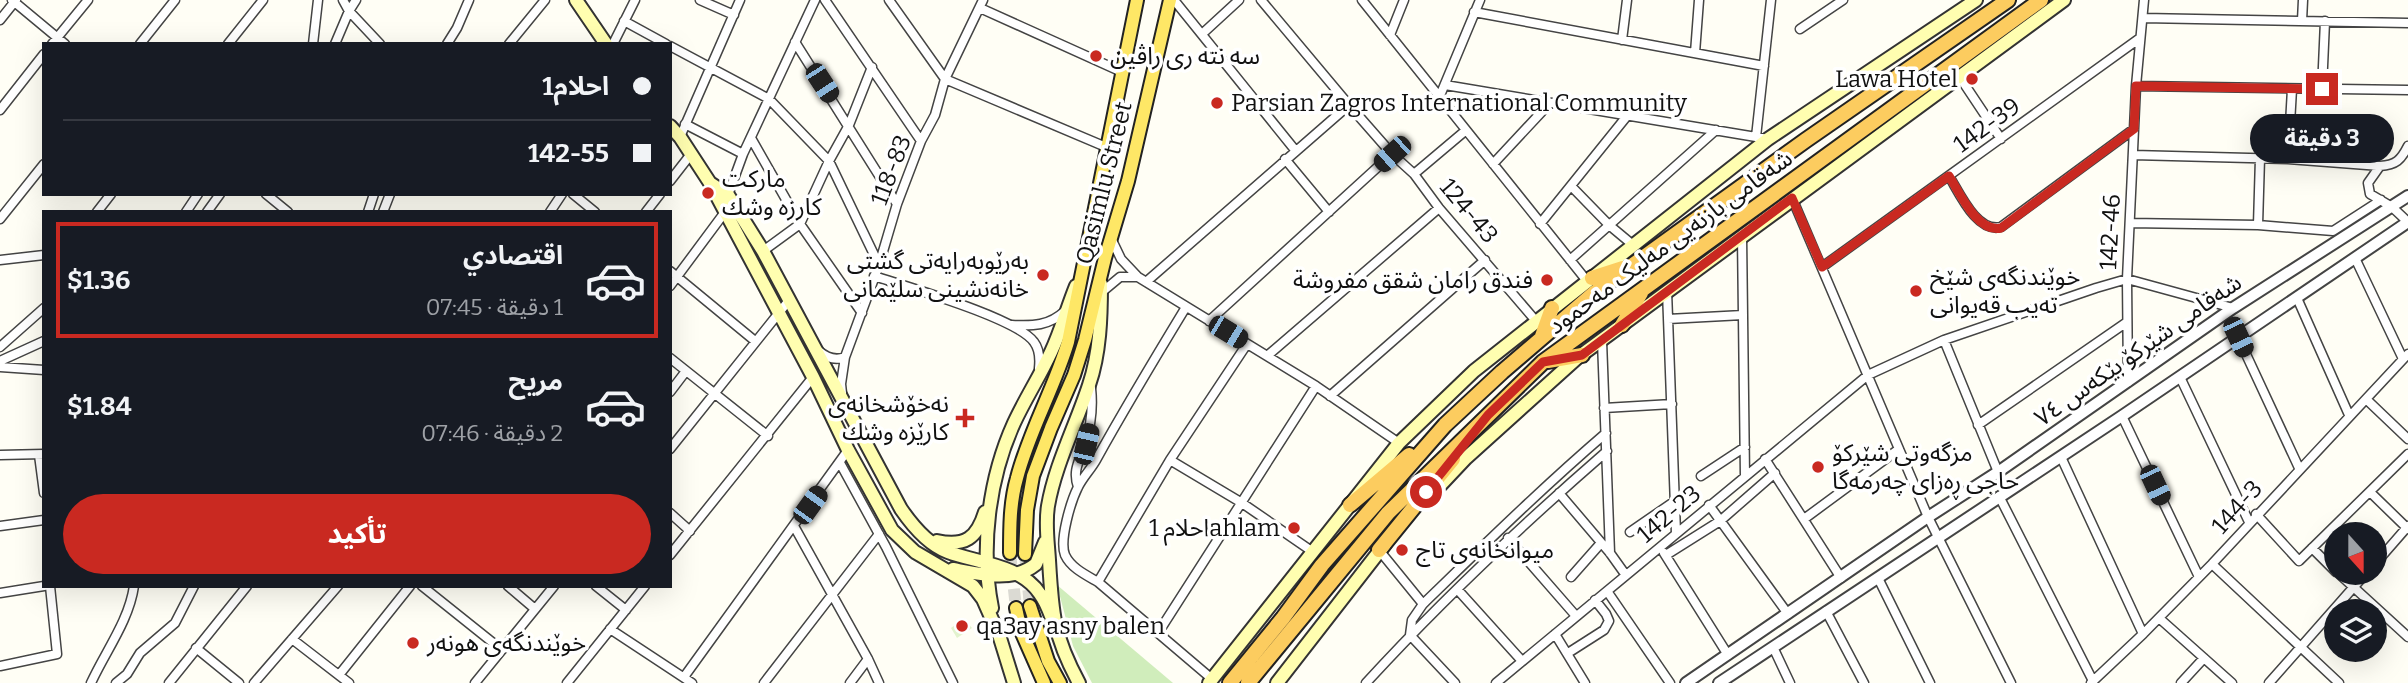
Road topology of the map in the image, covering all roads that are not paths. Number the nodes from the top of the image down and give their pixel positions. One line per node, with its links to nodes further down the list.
1 (88, 0): 53 (street)
2 (175, 0): 54 (street)
3 (263, 0): 55 (street)
4 (318, 0): 56 (street)
5 (343, 0): 36 (street)
6 (356, 0): 36 (street)
7 (469, 0): 59 (street)
8 (545, 0): 60 (street)
9 (576, 0): 61 (main road)
10 (635, 0): 42 (street)
11 (700, 0): 38 (street)
12 (740, 0): 38 (street)
13 (813, 0): 64 (street)
14 (825, 0): 70 (street)
15 (889, 0): 73 (street)
16 (1137, 0): 71 (main road, Qasimlu Street)
17 (1172, 0): 49 (street); 142 (main road, Qasimlu Street)
18 (1240, 0): 49 (street)
19 (1261, 0): 82 (street, 124-43)
20 (1362, 0): 50 (street)
21 (1404, 0): 50 (street)
22 (1480, 0): 37 (street)
23 (1627, 0): 52 (street)
24 (1699, 0): 66 (street)
25 (1771, 0): 68 (street)
26 (1843, 0): 46 (street)
27 (1976, 0): 94 (main road)
28 (1993, 0): 41 (highway)
29 (2008, 0): 41 (highway, شەقامی بازنەیی مەلیک مەحمود)
30 (2041, 0): 47 (highway, شەقامی بازنەیی مەلیک مەحمود)
31 (2064, 0): 48 (main road)
32 (2144, 0): 39 (street, 142-46)
33 (2303, 0): 43 (street)
34 (14, 1): 40 (street); 53 (street)
35 (982, 4): 71 (street); 73 (street, 118-83)
36 (349, 11): 57 (street); 58 (street)
37 (1474, 12): 52 (street); 74 (street)
38 (734, 15): 69 (street)
39 (2143, 18): 43 (street); 51 (street, 142-46)
40 (0, 20)
41 (1980, 20): 87 (highway, شەقامی بازنەیی مەلیک مەحمود)
42 (624, 21): 62 (street); 63 (street)
43 (2302, 21): 44 (street)
44 (2325, 22): 45 (street); 77 (street)
45 (2408, 23)
46 (1800, 30)
47 (2001, 30): 48 (highway); 100 (highway, شەقامی بازنەیی مەلیک مەحمود)
48 (2022, 30): 72 (main road)
49 (1202, 34): 101 (street)
50 (1390, 35): 79 (street)
51 (2140, 38): 75 (street, 142-46); 95 (street, 142-39)
52 (1622, 40): 66 (street)
53 (55, 41)
54 (142, 42)
55 (230, 42)
56 (313, 42)
57 (336, 42)
58 (378, 42)
59 (448, 42)
60 (511, 42)
61 (605, 42)
62 (614, 42)
63 (662, 42)
64 (795, 42): 80 (street); 86 (street)
65 (672, 47): 69 (street)
66 (1695, 53): 68 (street)
67 (42, 57): 83 (street)
68 (1763, 66): 94 (street)
69 (710, 67): 80 (street); 85 (street)
70 (872, 67): 86 (street); 97 (street)
71 (1122, 72): 99 (main road, Qasimlu Street)
72 (1959, 76): 95 (street); 124 (main road)
73 (945, 79): 97 (street, 118-83); 99 (street)
74 (1445, 85): 79 (street); 81 (street)
75 (2136, 86): 76 (street); 89 (street, 142-46)
76 (2292, 89): 77 (street); 108 (street)
77 (2322, 89): 78 (street)
78 (2408, 90)
79 (1439, 98): 91 (street)
80 (769, 99): 93 (street); 109 (street)
81 (1549, 104): 84 (street); 111 (street)
82 (1349, 106): 101 (street); 104 (street, 124-43)
83 (0, 110)
84 (1627, 116): 90 (street); 118 (street)
85 (685, 124): 92 (street); 103 (street)
86 (849, 125): 109 (street); 126 (street)
87 (1827, 125): 96 (highway, شەقامی بازنەیی مەلیک مەحمود); 100 (highway)
88 (672, 128): 92 (main road)
89 (2134, 129): 105 (street, 142-46); 115 (street)
90 (1716, 130): 94 (street); 139 (street)
91 (1465, 131): 111 (street); 114 (street)
92 (680, 137): 102 (main road)
93 (751, 138): 103 (street); 137 (street)
94 (1762, 138): 143 (main road)
95 (2001, 139): 115 (street, 142-39)
96 (1806, 140): 110 (highway); 150 (highway, شەقامی بازنەیی مەلیک مەحمود)
97 (921, 141): 126 (street, 118-83)
98 (2408, 146): 113 (street)
99 (1105, 147): 152 (main road, Qasimlu Street)
100 (1842, 147): 110 (highway, شەقامی بازنەیی مەلیک مەحمود)
101 (1295, 150): 107 (street)
102 (691, 154): 116 (street); 117 (main road)
103 (743, 154): 119 (street)
104 (1392, 154): 114 (street, 124-43); 133 (street)
105 (2133, 155): 106 (street); 136 (street, 142-46)
106 (2260, 158): 108 (street); 140 (street)
107 (1285, 159): 133 (street); 158 (street)
108 (2288, 159): 113 (street)
109 (829, 161): 137 (street); 151 (street)
110 (1821, 162): 159 (highway, شەقامی بازنەیی مەلیک مەحمود)
111 (1493, 164): 138 (street)
112 (42, 166): 134 (street)
113 (2380, 166): 125 (street)
114 (1415, 174): 128 (street, 124-43)
115 (1949, 176): 153 (street, 142-39)
116 (672, 178)
117 (710, 183): 119 (main road); 132 (main road)
118 (1571, 186): 138 (street); 139 (street)
119 (728, 195): 132 (street); 144 (main road)
120 (109, 196): 129 (street)
121 (575, 196): 130 (street)
122 (658, 196): 131 (street)
123 (2408, 196): 127 (street, شەقامی شێرکۆ بێکەس ٧٤)
124 (1792, 198): 141 (main road); 153 (street)
125 (2381, 200): 127 (street); 140 (street)
126 (897, 204): 151 (street, 118-83)
127 (2392, 207): 135 (street); 166 (street, شەقامی شێرکۆ بێکەس ٧٤)
128 (1439, 208): 148 (street, 124-43); 188 (street)
129 (99, 210)
130 (593, 210)
131 (648, 210)
132 (724, 212): 154 (street); 169 (main road)
133 (1329, 212): 173 (street)
134 (0, 219)
135 (2408, 222): 146 (street, شەقامی شێرکۆ بێکەس ٧٤)
136 (2130, 223): 140 (street); 157 (street, 142-46)
137 (800, 224): 144 (street); 170 (street)
138 (1540, 224): 149 (street)
139 (1609, 225): 143 (street); 149 (street)
140 (2258, 225)
141 (1742, 236): 161 (main road); 171 (street)
142 (1111, 237): 158 (street); 160 (main road, Qasimlu Street)
143 (1633, 245): 156 (main road)
144 (763, 251): 163 (main road)
145 (42, 255): 147 (street)
146 (2355, 258): 162 (street, شەقامی شێرکۆ بێکەس ٧٤); 189 (street)
147 (0, 260)
148 (1485, 260): 174 (street, 124-43); 206 (street)
149 (1570, 260): 156 (street)
150 (1635, 264): 156 (highway); 178 (highway, شەقامی بازنەیی مەلیک مەحمود)
151 (879, 265): 155 (street, 118-83)
152 (1083, 267): 167 (main road); 273 (main road, Qasimlu Street)
153 (1822, 267): 197 (street)
154 (674, 274): 181 (street)
155 (874, 276): 170 (street, 118-83); 176 (street)
156 (1590, 279): 165 (main road)
157 (2127, 279): 166 (street); 175 (street, 142-46); 180 (street, 142-23)
158 (1142, 280): 160 (street); 164 (street)
159 (1644, 287): 177 (highway); 193 (highway, شەقامی بازنەیی مەلیک مەحمود)
160 (1099, 291): 201 (main road); 275 (main road, Qasimlu Street)
161 (1667, 291): 172 (street); 177 (main road)
162 (2297, 298): 179 (street, شەقامی شێرکۆ بێکەس ٧٤); 212 (street)
163 (790, 299): 169 (street); 186 (main road)
164 (1186, 307): 173 (street); 239 (street)
165 (1552, 308): 174 (main road); 178 (highway)
166 (2233, 308): 202 (street, شەقامی شێرکۆ بێکەس ٧٤)
167 (1067, 309): 176 (street); 200 (main road)
168 (42, 310): 185 (street)
169 (777, 312): 181 (street); 198 (main road)
170 (862, 313): 190 (street, 118-83)
171 (1743, 315): 172 (street); 223 (street)
172 (1668, 318): 209 (street)
173 (1209, 321): 184 (street)
174 (1536, 321): 221 (main road)
175 (2127, 322): 202 (street, 142-46); 217 (street)
176 (1012, 325): 200 (street)
177 (1622, 325): 182 (main road)
178 (1542, 337): 216 (highway, شەقامی بازنەیی مەلیک مەحمود)
179 (2238, 337): 199 (street, شەقامی شێرکۆ بێکەس ٧٤); 234 (street)
180 (1944, 340): 197 (street, 142-23); 217 (street)
181 (755, 341): 205 (street)
182 (1602, 341): 187 (main road); 210 (street)
183 (42, 342): 192 (street)
184 (1247, 344): 188 (street); 232 (street)
185 (0, 346)
186 (816, 349): 190 (street); 207 (main road)
187 (1582, 355): 193 (highway); 269 (main road)
188 (1267, 356): 203 (street)
189 (2405, 356): 208 (street, 144-3)
190 (845, 357): 207 (street, 118-83)
191 (672, 360): 196 (street)
192 (0, 361)
193 (1543, 362): 211 (highway, شەقامی بازنەیی مەلیک مەحمود)
194 (0, 368): 195 (street)
195 (42, 370)
196 (687, 371): 204 (street); 205 (street)
197 (1868, 375): 225 (street); 231 (street, 142-23)
198 (813, 377): 215 (main road); 219 (street)
199 (2180, 377): 214 (street, شەقامی شێرکۆ بێکەس ٧٤); 254 (street)
200 (1038, 378): 243 (main road)
201 (1090, 382): 239 (street); 262 (main road)
202 (2128, 382): 235 (street, شەقامی شێرکۆ بێکەس ٧٤)
203 (1316, 386): 206 (street); 245 (street)
204 (672, 390)
205 (714, 393): 219 (street); 222 (street)
206 (1330, 396): 221 (street)
207 (842, 399): 213 (main road)
208 (2366, 399): 212 (street, 144-3); 220 (street)
209 (1672, 404): 210 (street); 244 (street)
210 (1604, 408): 218 (street)
211 (1488, 415): 269 (highway); 317 (highway, شەقامی بازنەیی مەلیک مەحمود)
212 (2349, 415): 234 (street, 144-3)
213 (853, 416): 215 (main road); 265 (main road)
214 (2122, 416): 230 (street, شەقامی شێرکۆ بێکەس ٧٤); 283 (street)
215 (836, 424): 224 (main road)
216 (1445, 425): 246 (highway); 317 (highway, شەقامی بازنەیی مەلیک مەحمود)
217 (1978, 425): 235 (street)
218 (1606, 433): 226 (street); 308 (street)
219 (768, 436): 258 (street)
220 (2408, 439)
221 (1399, 443): 246 (main road)
222 (672, 446)
223 (1745, 447): 237 (street); 238 (street)
224 (848, 450): 233 (street); 279 (main road)
225 (1899, 450): 250 (street); 251 (street)
226 (1607, 451): 241 (street); 274 (street)
227 (41, 454): 229 (street)
228 (2408, 454): 240 (street)
229 (0, 455)
230 (2061, 457): 242 (street, شەقامی شێرکۆ بێکەس ٧٤); 323 (street)
231 (1765, 459): 236 (street); 238 (street, 142-23)
232 (1170, 460): 245 (street); 287 (street)
233 (840, 463): 256 (street); 261 (street)
234 (2299, 468): 248 (street, 144-3)
235 (1998, 472): 250 (street, شەقامی شێرکۆ بێکەس ٧٤)
236 (1774, 473): 251 (street); 253 (street)
237 (1701, 476)
238 (1745, 476): 247 (street, 142-23)
239 (1078, 487): 287 (street)
240 (2370, 492): 257 (street); 268 (street)
241 (1559, 493): 264 (street); 266 (street)
242 (1999, 496): 263 (street, شەقامی شێرکۆ بێکەس ٧٤); 341 (street)
243 (990, 497): 265 (main road); 280 (main road)
244 (1675, 501): 259 (street); 260 (street)
245 (1242, 503): 271 (street); 321 (street)
246 (1350, 505): 271 (main road)
247 (1709, 505): 253 (street); 260 (street, 142-23)
248 (2256, 514): 254 (street, 144-3); 268 (street)
249 (672, 515): 258 (street)
250 (1928, 517): 263 (street); 285 (street, شەقامی شێرکۆ بێکەس ٧٤)
251 (1804, 519): 285 (street)
252 (42, 520): 255 (street)
253 (1720, 521): 276 (street); 314 (street)
254 (2249, 522): 278 (street, 144-3)
255 (0, 526)
256 (794, 526): 306 (street); 338 (street)
257 (2408, 528): 270 (street)
258 (690, 531): 272 (street)
259 (1630, 532)
260 (1676, 533): 267 (street, 142-23)
261 (879, 534): 306 (street); 354 (street)
262 (1047, 536): 281 (main road); 318 (main road)
263 (1938, 536): 286 (street, شەقامی شێرکۆ بێکەس ٧٤); 372 (street)
264 (1508, 538): 303 (street); 315 (street)
265 (930, 540): 280 (main road)
266 (1601, 543): 274 (street); 284 (street)
267 (1660, 547): 276 (street); 282 (street, 142-23)
268 (2312, 548): 277 (street)
269 (1379, 550): 308 (street); 361 (main road)
270 (2387, 551)
271 (1313, 552): 340 (main road)
272 (672, 553)
273 (1010, 553)
274 (1610, 553): 282 (street)
275 (1025, 554)
276 (1666, 555): 332 (street)
277 (2324, 560)
278 (2212, 564): 283 (street, 144-3); 329 (street)
279 (942, 567): 280 (main road); 320 (main road)
280 (989, 570): 281 (main road); 320 (main road)
281 (1014, 574): 318 (main road)
282 (1625, 574): 304 (street, 142-23)
283 (2199, 577): 316 (street, 144-3)
284 (1571, 578)
285 (1841, 578): 314 (street, شەقامی شێرکۆ بێکەس ٧٤)
286 (1878, 578): 313 (street, شەقامی شێرکۆ بێکەس ٧٤); 371 (street)
287 (1098, 582): 321 (street)
288 (2350, 585): 302 (street)
289 (2356, 585): 302 (street)
290 (42, 586): 305 (street)
291 (50, 588): 336 (street)
292 (134, 588): 342 (street)
293 (193, 588): 343 (street)
294 (245, 588): 328 (street)
295 (336, 588): 326 (street)
296 (408, 588): 337 (street)
297 (424, 588): 330 (street)
298 (510, 588): 311 (street)
299 (552, 588): 311 (street)
300 (601, 588): 312 (street)
301 (643, 588): 312 (street)
302 (2353, 588): 325 (street); 329 (street)
303 (1457, 589): 324 (street); 335 (street)
304 (1607, 591): 307 (street, 142-23); 366 (street)
305 (0, 593)
306 (832, 596): 334 (street); 351 (street)
307 (1595, 600): 315 (street, 142-23); 331 (street)
308 (1423, 604): 324 (street)
309 (1030, 606): 357 (main road)
310 (1016, 608): 356 (main road)
311 (536, 609): 330 (street)
312 (626, 610): 319 (street)
313 (1826, 611): 327 (street, شەقامی شێرکۆ بێکەس ٧٤); 370 (street)
314 (1788, 614): 332 (street, شەقامی شێرکۆ بێکەس ٧٤)
315 (1576, 616): 322 (street, 142-23)
316 (2159, 618): 323 (street, 144-3); 333 (street)
317 (1288, 622): 359 (highway, شەقامی بازنەیی مەلیک مەحمود); 360 (highway, شەقامی بازنەیی مەلیک مەحمود)
318 (1054, 624): 358 (main road)
319 (610, 629): 338 (street); 349 (street)
320 (998, 633): 355 (main road)
321 (1158, 633): 340 (street)
322 (1555, 634): 331 (street); 335 (street, 142-23)
323 (2143, 634): 341 (street, 144-3)
324 (1410, 635): 362 (street); 363 (street)
325 (2408, 637)
326 (292, 639): 337 (street); 346 (street)
327 (1773, 647): 368 (street, شەقامی شێرکۆ بێکەس ٧٤); 369 (street)
328 (197, 648): 344 (street); 345 (street)
329 (2300, 648): 375 (street); 376 (street)
330 (502, 650): 348 (street)
331 (1568, 653): 365 (street)
332 (1728, 655): 367 (street, شەقامی شێرکۆ بێکەس ٧٤)
333 (2204, 658): 373 (street); 374 (street)
334 (868, 659): 352 (street); 353 (street)
335 (1522, 662): 339 (street, 142-23)
336 (0, 666)
337 (339, 675): 347 (street)
338 (684, 677): 350 (street)
339 (1506, 679): 364 (street, 142-23)
340 (1211, 681)
341 (2092, 682)
342 (91, 683)
343 (116, 683)
344 (169, 683)
345 (239, 683)
346 (254, 683)
347 (349, 683)
348 (475, 683)
349 (567, 683)
350 (692, 683)
351 (764, 683)
352 (850, 683)
353 (879, 683)
354 (953, 683)
355 (1014, 683)
356 (1044, 683)
357 (1060, 683)
358 (1079, 683)
359 (1230, 683)
360 (1248, 683)
361 (1277, 683)
362 (1366, 683)
363 (1455, 683)
364 (1496, 683)
365 (1585, 683)
366 (1670, 683)
367 (1686, 683)
368 (1719, 683)
369 (1790, 683)
370 (1864, 683)
371 (1930, 683)
372 (2011, 683)
373 (2181, 683)
374 (2232, 683)
375 (2269, 683)
376 (2339, 683)

